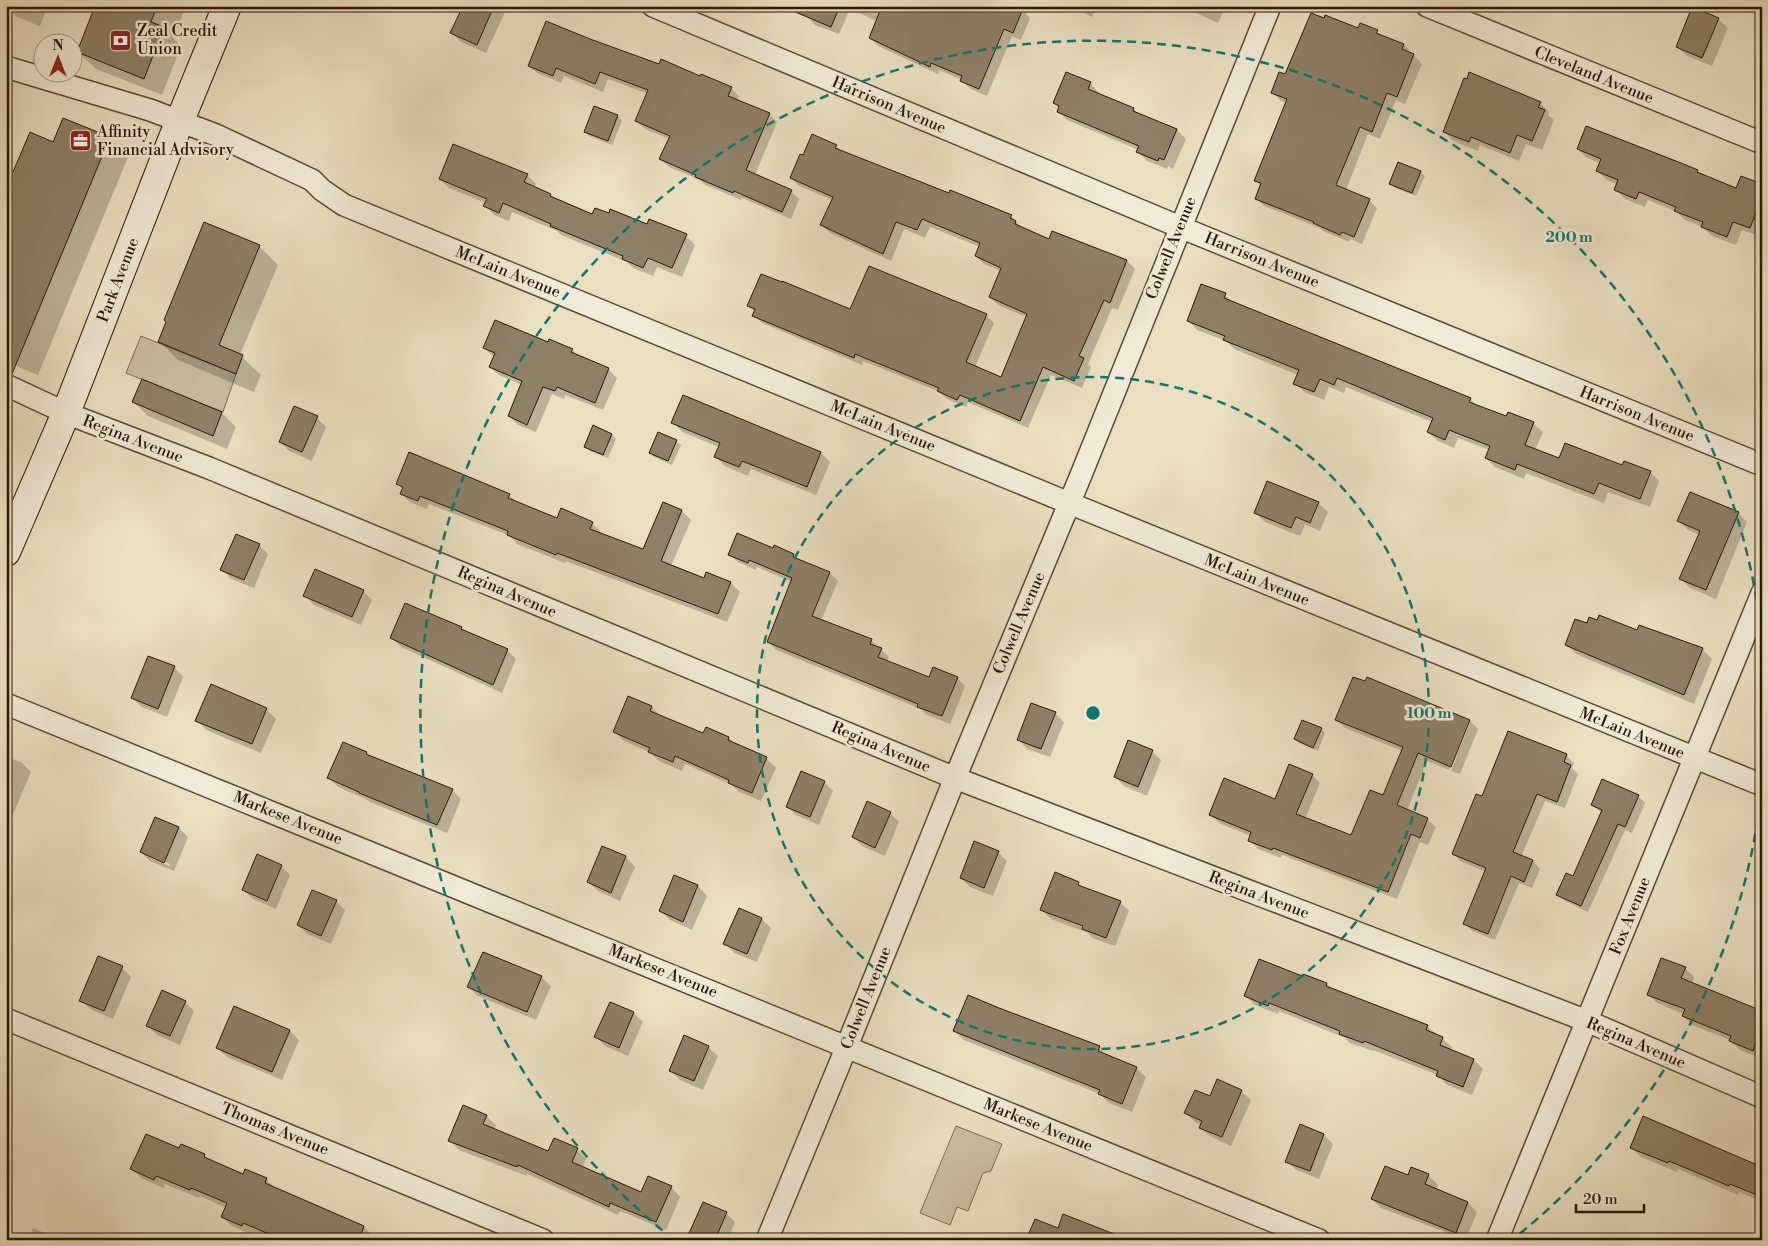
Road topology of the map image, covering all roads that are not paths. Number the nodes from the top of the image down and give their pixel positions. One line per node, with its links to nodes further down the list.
1 (227, 6): 6 (street, Park Avenue)
2 (654, 6): 8 (street, Harrison Avenue)
3 (1270, 6): 8 (street, Colwell Avenue)
4 (1427, 6): 7 (street, Cleveland Avenue)
5 (6, 67): 6 (street, McLain Avenue)
6 (180, 122): 10 (street, Park Avenue); 12 (street, McLain Avenue)
7 (1762, 143)
8 (1180, 227): 11 (street, Harrison Avenue); 12 (street, Colwell Avenue)
9 (6, 385): 10 (street, Regina Avenue)
10 (66, 413): 13 (street, Park Avenue); 17 (street, Regina Avenue)
11 (1762, 465)
12 (1069, 503): 16 (street, McLain Avenue); 17 (street, Colwell Avenue)
13 (6, 552)
14 (1762, 593): 16 (street, Fox Avenue)
15 (6, 704): 21 (street, Markese Avenue)
16 (1695, 759): 18 (street, McLain Avenue); 20 (street, Fox Avenue)
17 (955, 778): 20 (street, Regina Avenue); 21 (street, Colwell Avenue)
18 (1762, 785)
19 (6, 1019): 23 (street, Thomas Avenue)
20 (1587, 1021): 22 (street, Regina Avenue); 26 (street, Fox Avenue)
21 (847, 1046): 24 (street, Colwell Avenue); 25 (street, Markese Avenue)
22 (1762, 1097)
23 (543, 1240)
24 (767, 1240)
25 (1319, 1240)
26 (1497, 1240)

